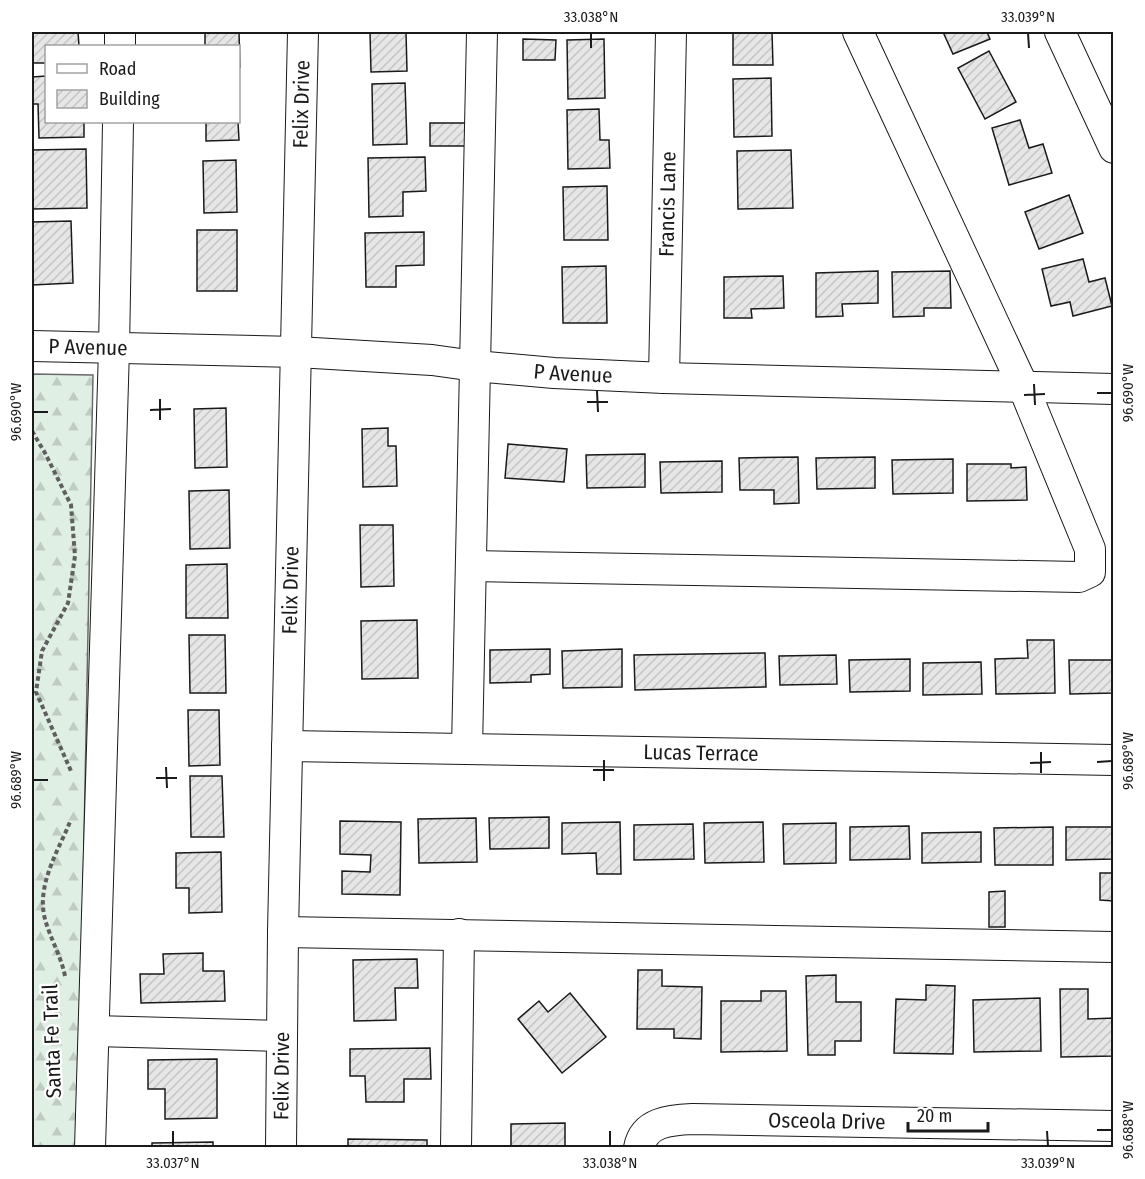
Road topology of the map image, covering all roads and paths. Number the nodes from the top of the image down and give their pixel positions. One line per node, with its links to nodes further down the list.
1 (303, 32): 10 (street, Felix Drive)
2 (482, 32): 11 (street)
3 (671, 32): 12 (street, Francis Lane)
4 (858, 32): 13 (street)
5 (1060, 32): 7 (street)
6 (118, 123): 9 (street)
7 (1113, 148)
8 (32, 346): 9 (street, P Avenue)
9 (114, 348): 10 (street, P Avenue); 26 (street)
10 (297, 352): 11 (street, P Avenue); 17 (street, Felix Drive)
11 (475, 366): 12 (street, P Avenue); 16 (street)
12 (664, 378): 13 (street, P Avenue)
13 (1023, 386): 14 (street, P Avenue); 16 (street)
14 (1113, 389)
15 (32, 430): 20 (path)
16 (472, 566): 18 (street)
17 (287, 746): 18 (street, Lucas Terrace); 22 (street, Felix Drive)
18 (467, 749): 19 (street, Lucas Terrace)
19 (1113, 760)
20 (74, 781)
21 (74, 813): 25 (path, Santa Fe Trail)
22 (283, 932): 23 (street); 27 (street, Felix Drive)
23 (459, 934): 24 (street); 32 (street)
24 (1113, 947)
25 (67, 984)
26 (94, 1031): 27 (street); 30 (street)
27 (282, 1036): 31 (street, Felix Drive)
28 (1113, 1125): 29 (street, Osceola Drive)
29 (644, 1138)
30 (90, 1148)
31 (281, 1148)
32 (456, 1148)

